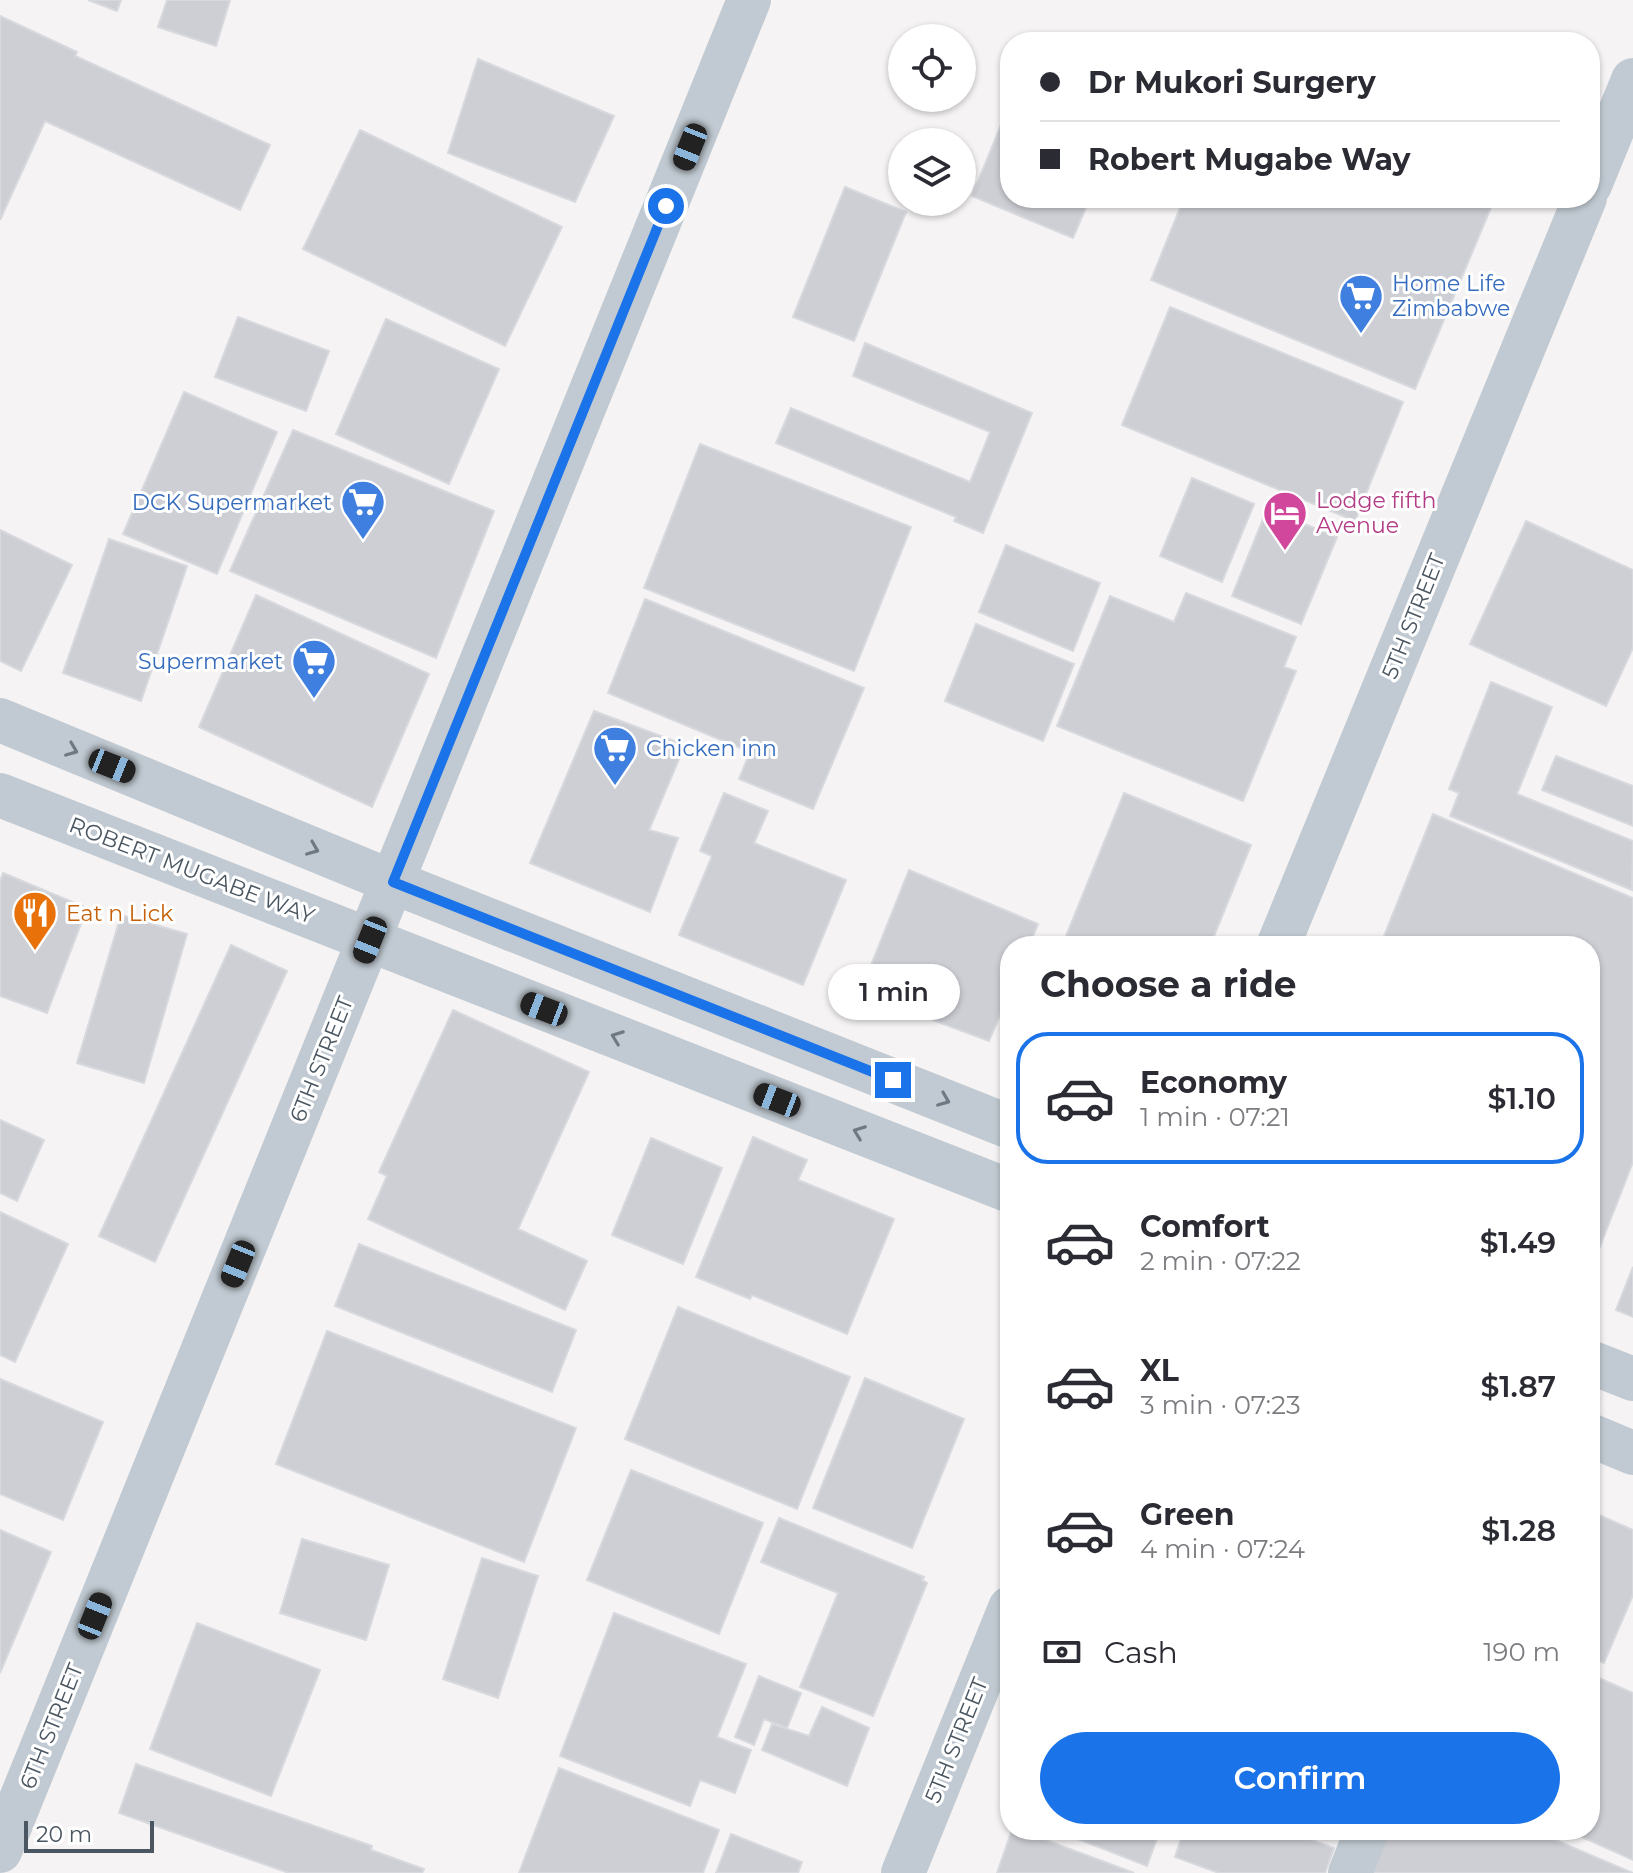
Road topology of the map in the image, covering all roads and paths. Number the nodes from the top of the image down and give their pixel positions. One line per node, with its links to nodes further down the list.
1 (749, 0): 7 (street, 6TH STREET)
2 (1633, 80): 3 (street)
3 (1600, 161)
4 (1581, 208): 8 (street, 5TH STREET)
5 (0, 720): 7 (street, one-way to 7)
6 (0, 795): 9 (street, ROBERT MUGABE WAY)
7 (393, 882): 9 (street, 6TH STREET); 10 (street, one-way to 10)
8 (1282, 936)
9 (370, 940): 11 (street, ROBERT MUGABE WAY, one-way to 9); 18 (street, 6TH STREET)
10 (1000, 1123)
11 (1000, 1187)
12 (1600, 1366): 13 (street)
13 (1633, 1379)
14 (1600, 1439): 15 (street)
15 (1633, 1453)
16 (1000, 1633): 19 (street, 5TH STREET)
17 (1363, 1840): 20 (street)
18 (0, 1851)
19 (903, 1873)
20 (1350, 1873)

